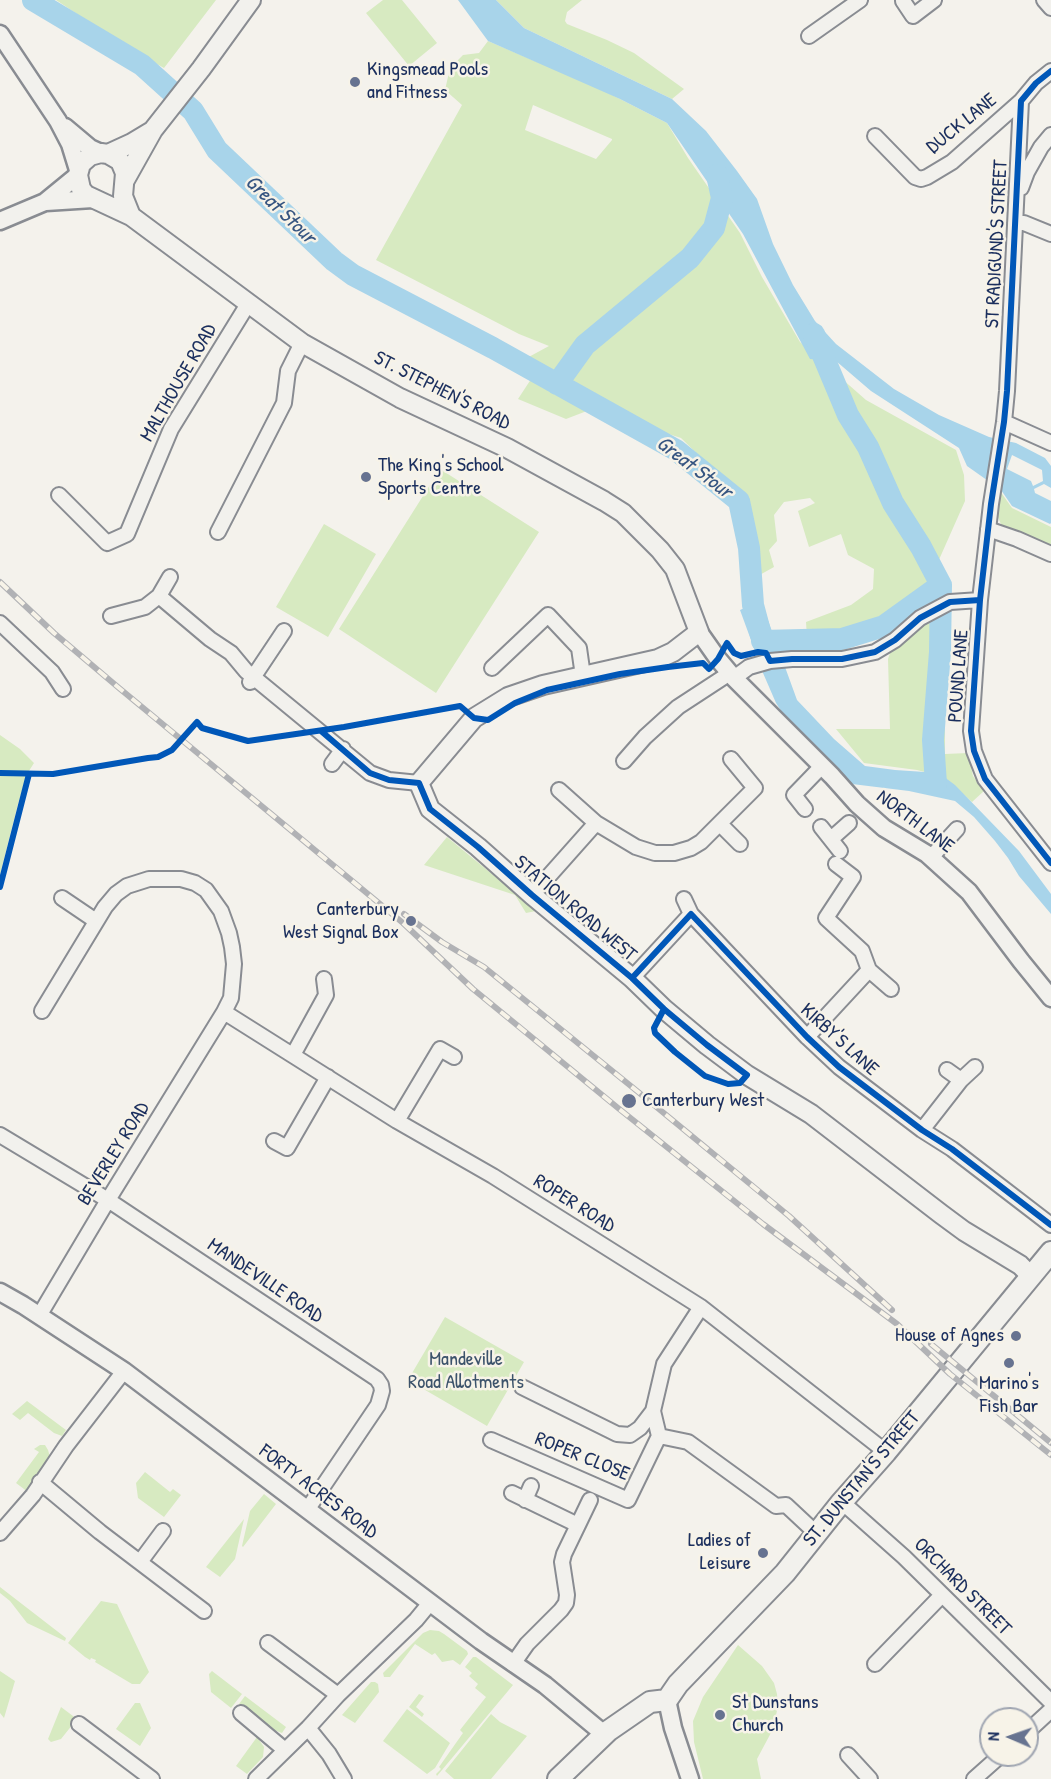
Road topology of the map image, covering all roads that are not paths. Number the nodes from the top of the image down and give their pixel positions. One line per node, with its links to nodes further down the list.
1 (251, 0): 12 (main road)
2 (933, 0): 4 (street)
3 (1044, 0): 6 (street)
4 (903, 1)
5 (856, 3): 8 (street)
6 (1051, 8)
7 (0, 34): 11 (street)
8 (809, 36)
9 (1051, 71): 10 (street)
10 (1021, 101): 14 (street, DUCK LANE); 19 (street, ST RADIGUND'S STREET)
11 (58, 121): 15 (street); 16 (street)
12 (153, 130): 15 (main road, ST. STEPHEN'S ROAD); 17 (main road)
13 (1051, 135): 19 (street)
14 (875, 136)
15 (105, 153): 16 (main road, ST. STEPHEN'S ROAD); 17 (main road)
16 (78, 172): 18 (main road); 20 (street, ST. STEPHEN'S ROAD)
17 (124, 183): 18 (main road, ST. STEPHEN'S ROAD); 21 (main road)
18 (95, 200): 20 (street, ST. STEPHEN'S ROAD); 21 (main road, ST. STEPHEN'S ROAD)
19 (1016, 201): 23 (street, ST RADIGUND'S STREET)
20 (45, 202): 22 (street, ST. STEPHEN'S ROAD)
21 (131, 216): 25 (main road, ST. STEPHEN'S ROAD)
22 (0, 221)
23 (1015, 223): 24 (street); 27 (street, ST RADIGUND'S STREET)
24 (1051, 234)
25 (248, 304): 26 (main road, ST. STEPHEN'S ROAD); 29 (street, MALTHOUSE ROAD)
26 (302, 343): 31 (street); 41 (main road, ST. STEPHEN'S ROAD)
27 (1002, 432): 28 (street); 32 (street, POUND LANE)
28 (1051, 443)
29 (59, 495)
30 (211, 513): 31 (street)
31 (224, 519): 33 (street)
32 (988, 529): 34 (street); 37 (street, POUND LANE)
33 (218, 532)
34 (1051, 554)
35 (170, 577): 36 (street)
36 (159, 596): 38 (street); 45 (street)
37 (981, 600): 43 (street); 63 (street, POUND LANE)
38 (111, 616)
39 (0, 623): 46 (street)
40 (284, 631): 45 (street)
41 (699, 632): 43 (street, NORTH LANE); 44 (main road)
42 (492, 668): 44 (street)
43 (732, 675): 49 (street); 51 (street, NORTH LANE)
44 (584, 676): 52 (main road)
45 (250, 677): 47 (street)
46 (63, 689)
47 (343, 749): 50 (street); 52 (street)
48 (731, 759): 57 (street)
49 (624, 760)
50 (332, 764)
51 (822, 766): 54 (street); 55 (street, NORTH LANE)
52 (419, 783): 64 (main road, STATION ROAD WEST)
53 (559, 790): 56 (street)
54 (805, 809)
55 (856, 816): 60 (street); 62 (street, NORTH LANE)
56 (596, 822): 57 (street); 64 (street)
57 (720, 824): 61 (street)
58 (821, 827): 60 (street)
59 (957, 829): 62 (street)
60 (831, 839): 69 (street)
61 (740, 844)
62 (933, 858): 73 (street, NORTH LANE)
63 (1051, 863)
64 (532, 895): 70 (main road, STATION ROAD WEST)
65 (62, 898): 68 (street)
66 (684, 899): 67 (street, KIRBY'S LANE)
67 (691, 914): 70 (street); 76 (street, KIRBY'S LANE)
68 (96, 921): 74 (street, BEVERLEY ROAD); 75 (street, BEVERLEY ROAD)
69 (868, 970): 72 (street); 76 (street)
70 (632, 978): 90 (main road, STATION ROAD WEST)
71 (324, 979): 77 (street)
72 (891, 989)
73 (1051, 998)
74 (42, 1011)
75 (224, 1012): 77 (street, ROPER ROAD); 87 (street, BEVERLEY ROAD)
76 (807, 1037): 84 (street, KIRBY'S LANE)
77 (293, 1055): 81 (street, ROPER ROAD)
78 (454, 1057): 83 (street)
79 (975, 1067): 82 (street)
80 (947, 1070): 82 (street)
81 (328, 1077): 83 (street, ROPER ROAD); 86 (street)
82 (961, 1080): 84 (street)
83 (397, 1121): 92 (street, ROPER ROAD)
84 (922, 1130): 88 (street, KIRBY'S LANE)
85 (0, 1135): 87 (street, MANDEVILLE ROAD)
86 (274, 1141)
87 (108, 1200): 93 (street, BEVERLEY ROAD); 104 (street, MANDEVILLE ROAD)
88 (1051, 1225)
89 (1051, 1252): 90 (main road, ST. DUNSTAN'S STREET)
90 (1031, 1276): 99 (main road, ST. DUNSTAN'S STREET)
91 (0, 1292): 93 (street, FORTY ACRES ROAD)
92 (701, 1307): 96 (street, ROPER CLOSE); 99 (street, ROPER ROAD)
93 (39, 1316): 94 (street, FORTY ACRES ROAD)
94 (124, 1371): 100 (street); 104 (street, FORTY ACRES ROAD)
95 (522, 1387): 96 (street, ROPER CLOSE)
96 (653, 1411): 97 (street, ROPER CLOSE)
97 (659, 1436): 98 (street, ROPER CLOSE); 108 (street)
98 (491, 1440)
99 (886, 1452): 103 (main road, ST. DUNSTAN'S STREET)
100 (40, 1482): 107 (street); 109 (street)
101 (531, 1486): 105 (street)
102 (590, 1500): 105 (street)
103 (842, 1502): 108 (main road, ST. DUNSTAN'S STREET); 110 (street, ORCHARD STREET)
104 (307, 1510): 111 (street, FORTY ACRES ROAD)
105 (578, 1525): 114 (street)
106 (163, 1530): 109 (street)
107 (0, 1533)
108 (816, 1533): 117 (main road, ST. DUNSTAN'S STREET)
109 (140, 1562): 112 (street)
110 (942, 1595): 115 (street); 118 (street, ORCHARD STREET)
111 (430, 1603): 114 (street, FORTY ACRES ROAD); 116 (street)
112 (204, 1611)
113 (268, 1642): 116 (street)
114 (513, 1664): 124 (street, FORTY ACRES ROAD)
115 (875, 1664)
116 (338, 1695): 123 (street)
117 (667, 1700): 124 (main road); 132 (street)
118 (1051, 1702)
119 (1051, 1710): 121 (street)
120 (241, 1713): 125 (street)
121 (1039, 1721)
122 (79, 1724): 128 (street)
123 (308, 1728): 125 (street); 130 (street)
124 (604, 1734): 131 (main road)
125 (285, 1750): 129 (street)
126 (848, 1755): 133 (street)
127 (988, 1767): 134 (street)
128 (152, 1779)
129 (256, 1779)
130 (344, 1779)
131 (558, 1779)
132 (690, 1779)
133 (870, 1779)
134 (974, 1779)

